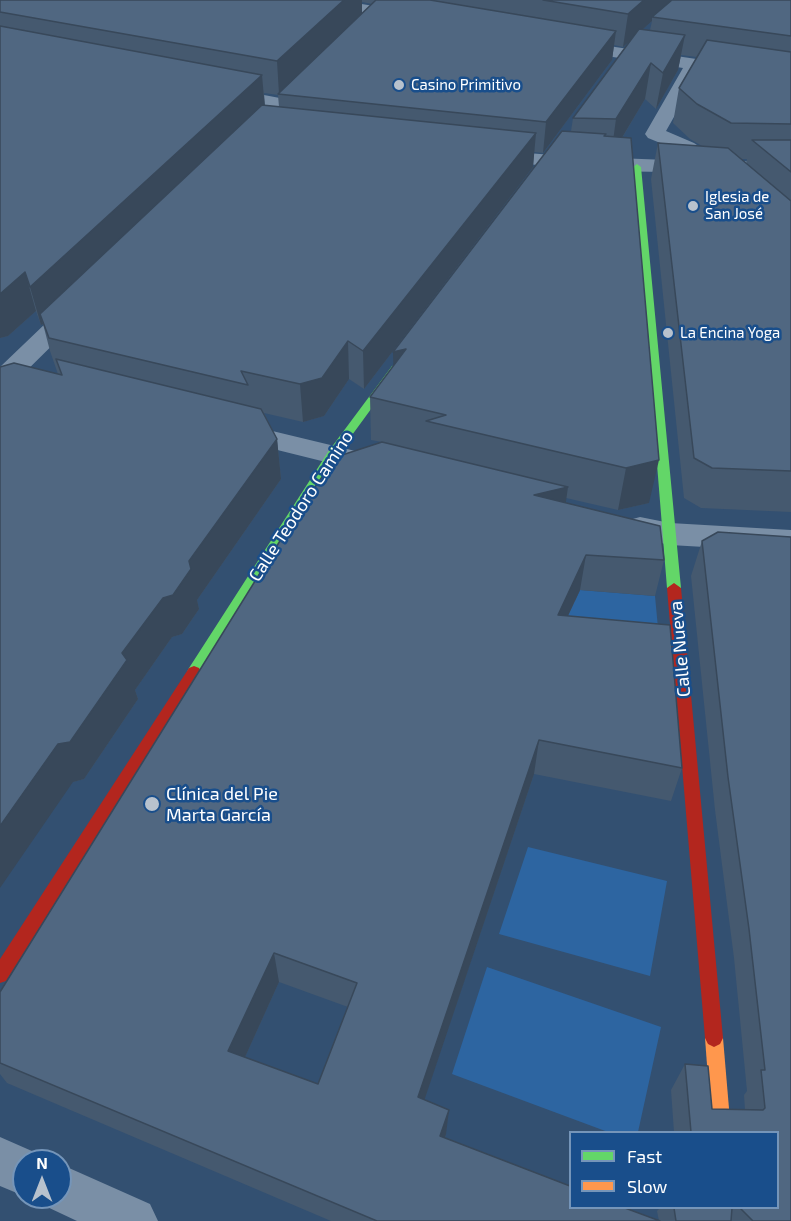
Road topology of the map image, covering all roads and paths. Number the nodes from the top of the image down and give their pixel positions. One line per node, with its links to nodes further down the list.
1 (306, 0): 3 (street)
2 (402, 0): 3 (street)
3 (381, 11): 4 (street); 5 (street)
4 (425, 19)
5 (364, 28)
6 (549, 41): 7 (street)
7 (635, 49): 8 (street); 9 (street)
8 (693, 66): 10 (street); 17 (street)
9 (616, 72)
10 (791, 79)
11 (200, 89): 12 (street)
12 (268, 122)
13 (566, 141): 16 (street)
14 (475, 154): 16 (street)
15 (637, 166): 16 (street); 17 (street); 27 (street, Calle Nueva)
16 (547, 167)
17 (716, 167): 18 (street); 19 (street)
18 (791, 168)
19 (741, 189)
20 (98, 286): 22 (street)
21 (406, 355): 24 (street, Calle Teodoro Camino)
22 (10, 377)
23 (214, 426): 24 (street)
24 (332, 455): 25 (street); 29 (street, Calle Teodoro Camino)
25 (388, 468)
26 (614, 522): 27 (street)
27 (670, 534): 28 (street); 30 (street, Calle Nueva)
28 (791, 541)
29 (0, 975)
30 (722, 1131)
31 (72, 1193): 32 (street)
32 (133, 1221)

